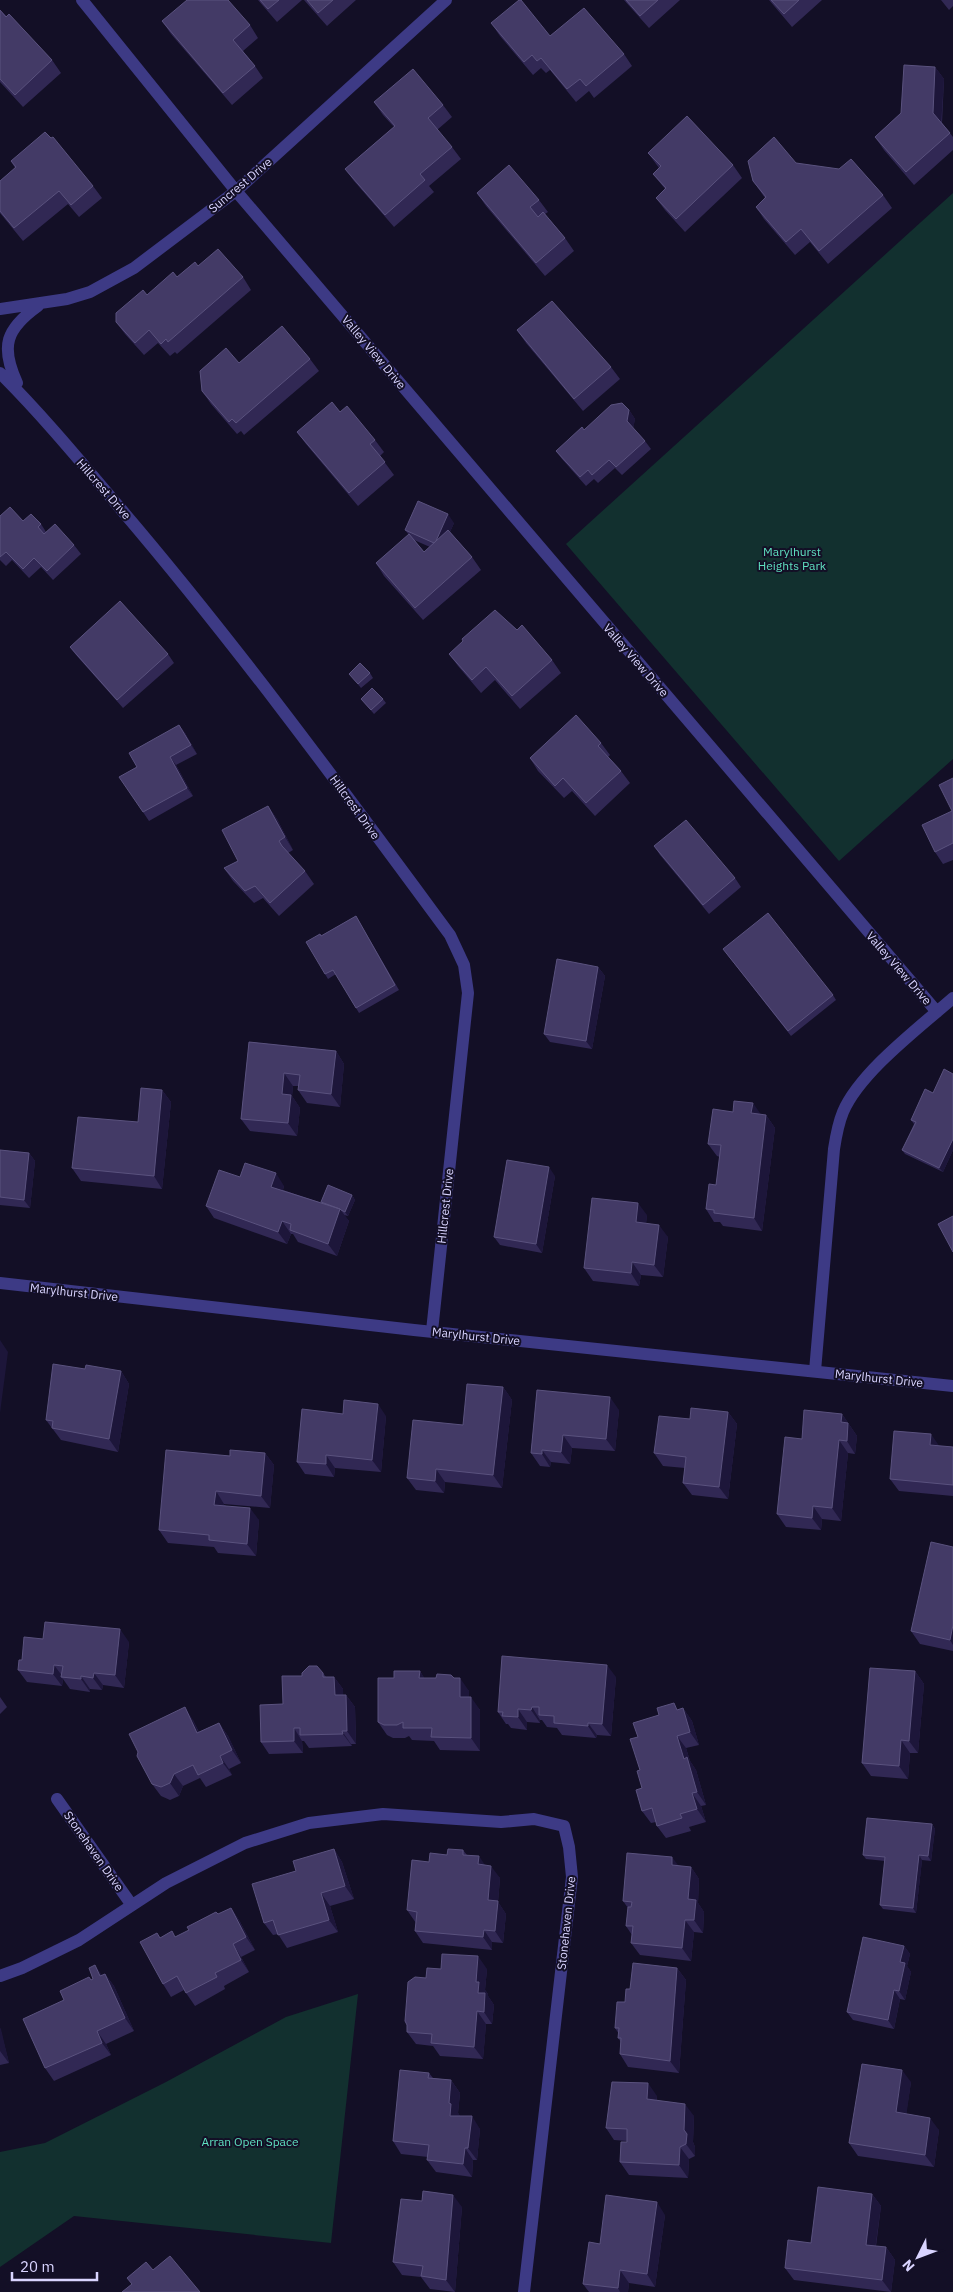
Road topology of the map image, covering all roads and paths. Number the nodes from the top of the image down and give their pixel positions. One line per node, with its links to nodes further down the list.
1 (82, 0): 3 (street, Valley View Drive)
2 (446, 0): 3 (street, Suncrest Drive)
3 (236, 191): 4 (street, Suncrest Drive); 9 (street, Valley View Drive)
4 (40, 304): 5 (street, Suncrest Drive); 7 (street)
5 (0, 309)
6 (0, 373): 7 (street, Hillcrest Drive)
7 (32, 405): 11 (street, Hillcrest Drive)
8 (953, 998): 9 (street)
9 (937, 1012): 12 (street, Valley View Drive)
10 (0, 1283): 11 (street, Marylhurst Drive)
11 (432, 1331): 12 (street, Marylhurst Drive)
12 (815, 1371): 13 (street, Marylhurst Drive)
13 (953, 1386)
14 (57, 1799): 15 (street, Stonehaven Drive)
15 (131, 1904): 16 (street, Stonehaven Drive); 17 (street, Stonehaven Drive)
16 (0, 1976)
17 (524, 2292)

